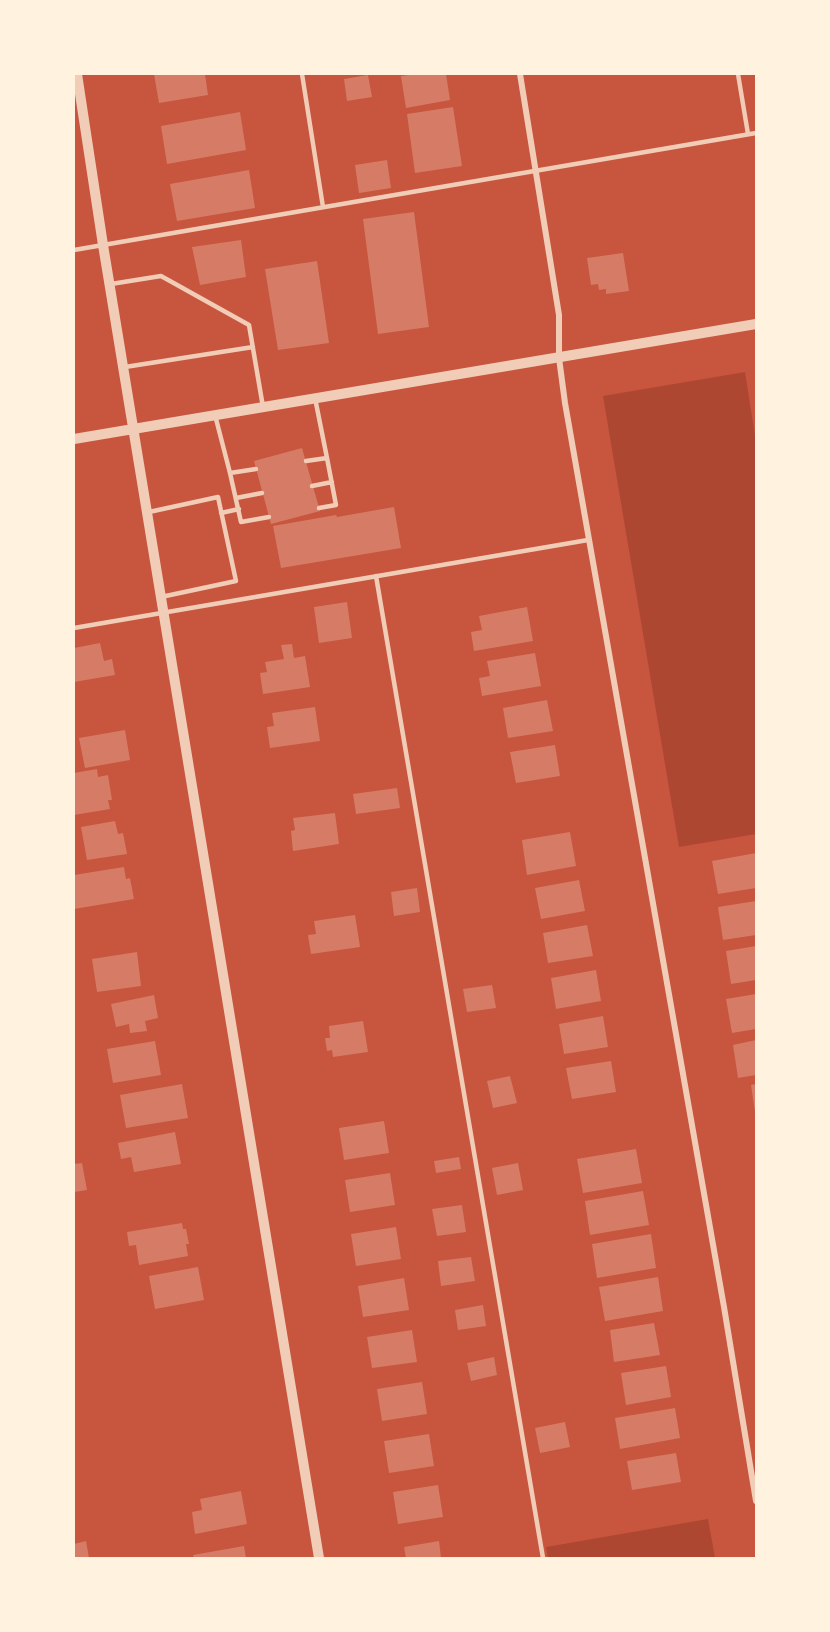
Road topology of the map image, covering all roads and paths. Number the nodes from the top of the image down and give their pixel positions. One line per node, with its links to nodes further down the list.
1 (77, 74): 9 (street)
2 (302, 74): 8 (lane)
3 (520, 74): 7 (street)
4 (738, 74): 6 (lane)
5 (756, 133): 6 (lane)
6 (748, 134): 7 (lane)
7 (536, 170): 8 (lane); 14 (street)
8 (323, 207): 9 (lane)
9 (104, 245): 10 (lane); 11 (street)
10 (74, 250)
11 (110, 285): 13 (lane); 15 (street)
12 (756, 324): 14 (street)
13 (253, 347): 15 (lane); 17 (lane)
14 (559, 358): 16 (street); 34 (street)
15 (124, 367): 19 (street)
16 (315, 398): 17 (street); 21 (lane)
17 (263, 407): 18 (street)
18 (215, 415): 19 (street); 24 (lane)
19 (134, 429): 20 (street); 31 (street)
20 (74, 439)
21 (327, 458): 22 (lane); 25 (lane)
22 (306, 461)
23 (256, 469): 24 (lane)
24 (230, 473): 28 (lane)
25 (332, 482): 26 (lane); 29 (lane)
26 (312, 486)
27 (262, 493): 28 (lane)
28 (236, 498): 30 (lane)
29 (319, 508)
30 (239, 509): 32 (lane); 33 (lane)
31 (148, 513): 32 (lane); 36 (street)
32 (221, 513): 36 (lane)
33 (269, 517)
34 (588, 540): 35 (lane); 39 (street)
35 (376, 576): 37 (lane); 41 (lane)
36 (161, 597): 37 (street)
37 (164, 612): 38 (lane); 40 (street)
38 (74, 628)
39 (756, 1501)
40 (319, 1558)
41 (543, 1558)

